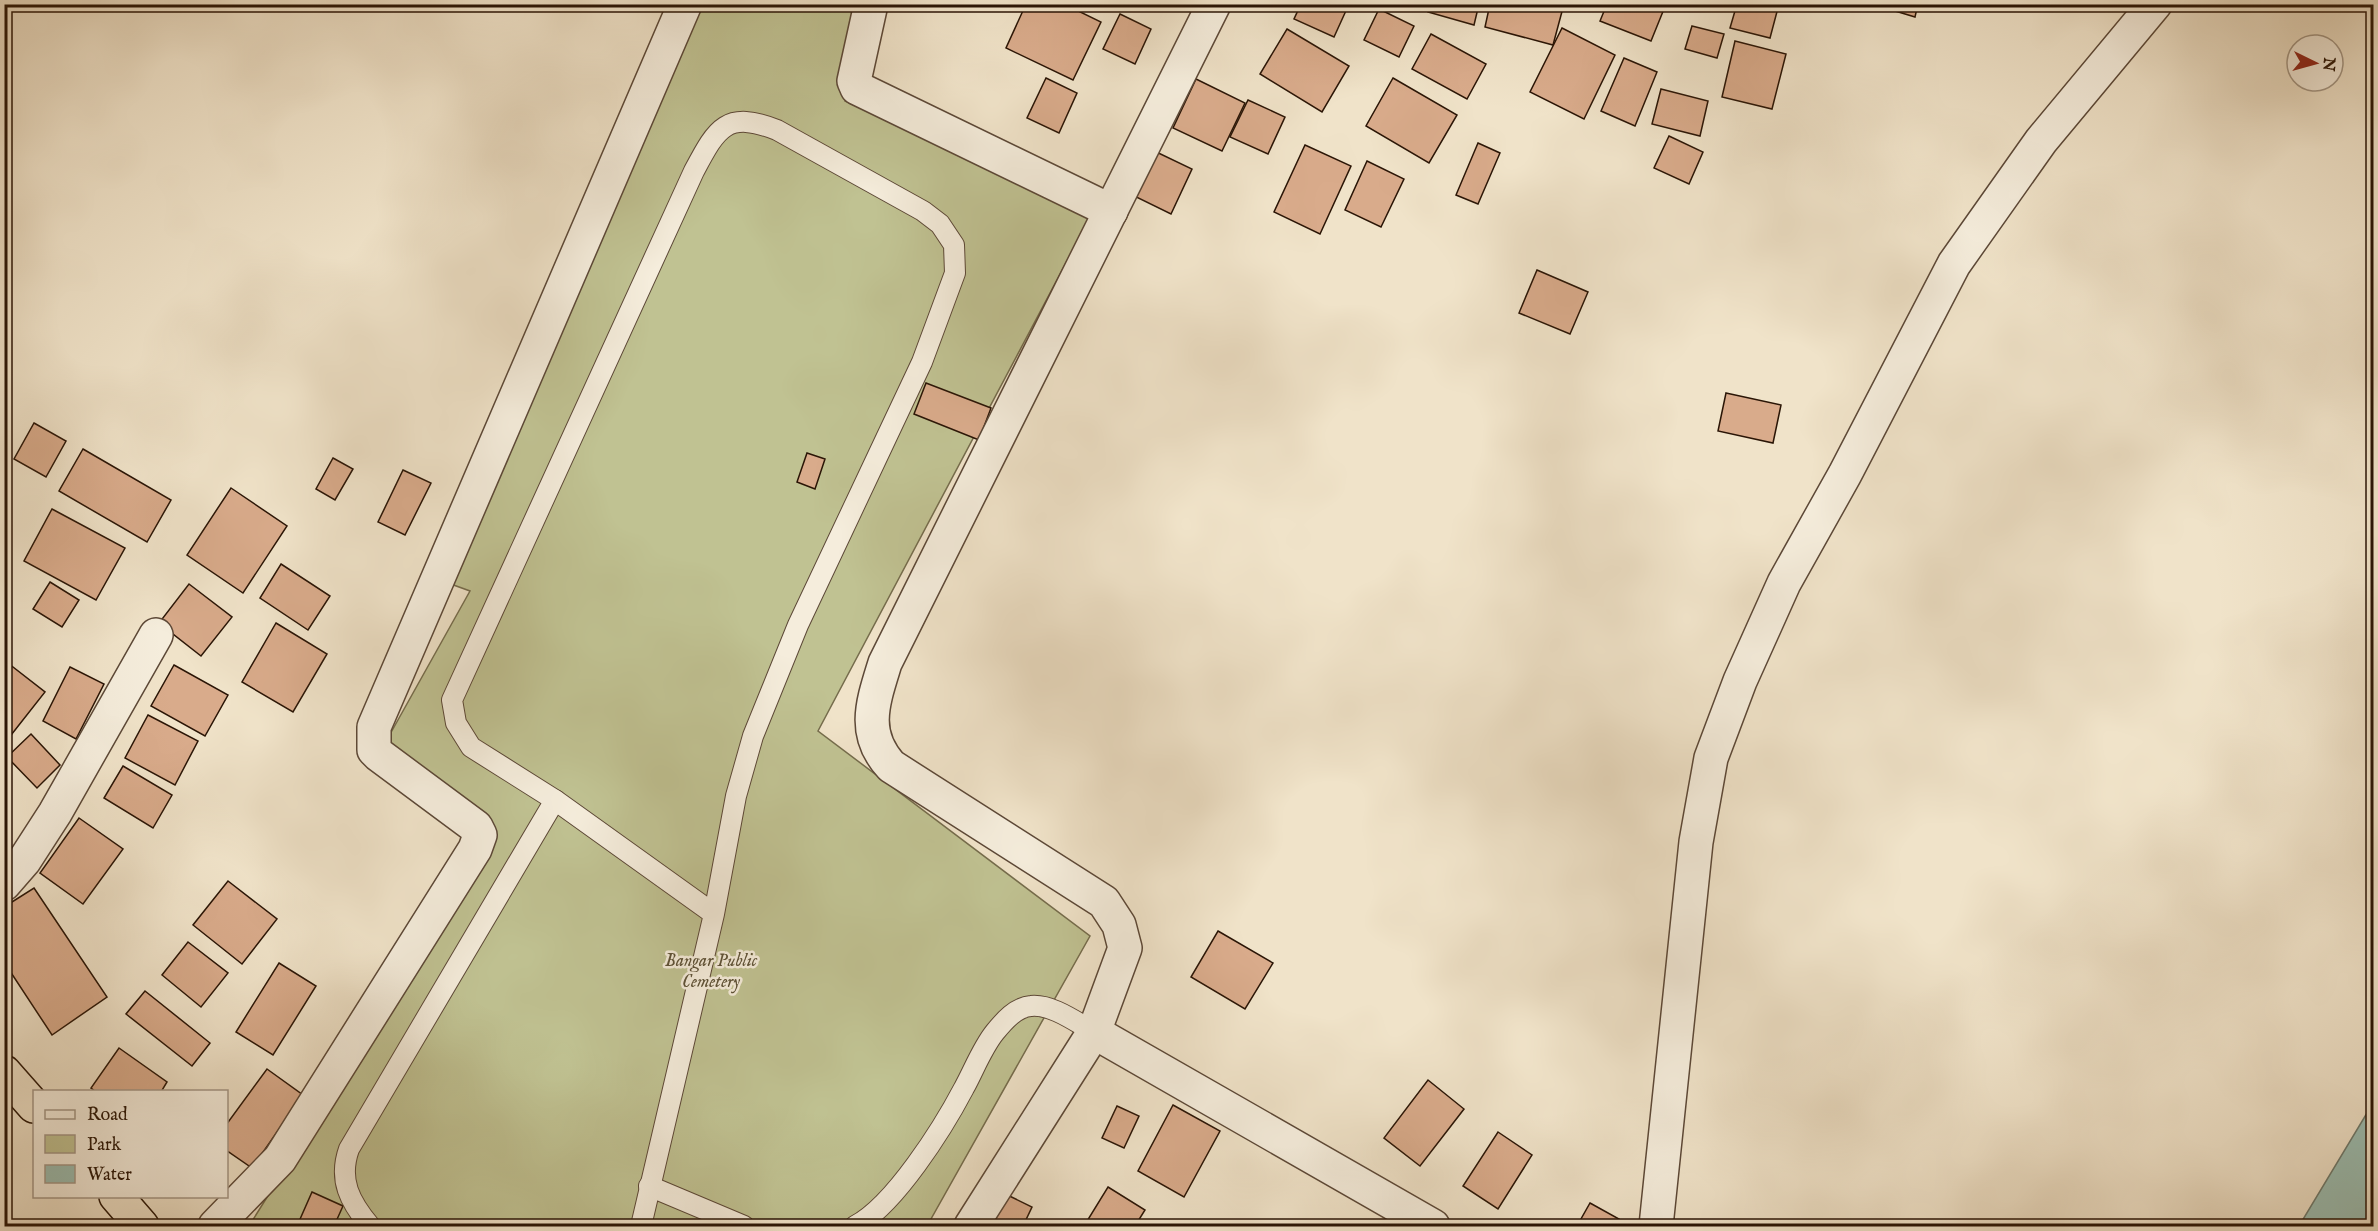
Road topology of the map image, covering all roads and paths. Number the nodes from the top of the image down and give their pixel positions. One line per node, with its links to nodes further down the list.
1 (685, 4): 16 (street)
2 (871, 4): 5 (street)
3 (1215, 4): 5 (street)
4 (2151, 6): 23 (street)
5 (1111, 211): 10 (street)
6 (156, 635): 8 (street)
7 (555, 800): 9 (lane); 9 (lane); 17 (lane)
8 (4, 884)
9 (714, 914): 13 (lane)
10 (1094, 1032): 20 (lane); 21 (street); 22 (street)
11 (4, 1072): 12 (highway)
12 (33, 1105)
13 (649, 1186): 18 (lane); 19 (lane)
14 (117, 1198): 15 (highway)
15 (142, 1227)
16 (215, 1227)
17 (370, 1227)
18 (641, 1227)
19 (744, 1227)
20 (855, 1227)
21 (971, 1227)
22 (1433, 1227)
23 (1656, 1227)

